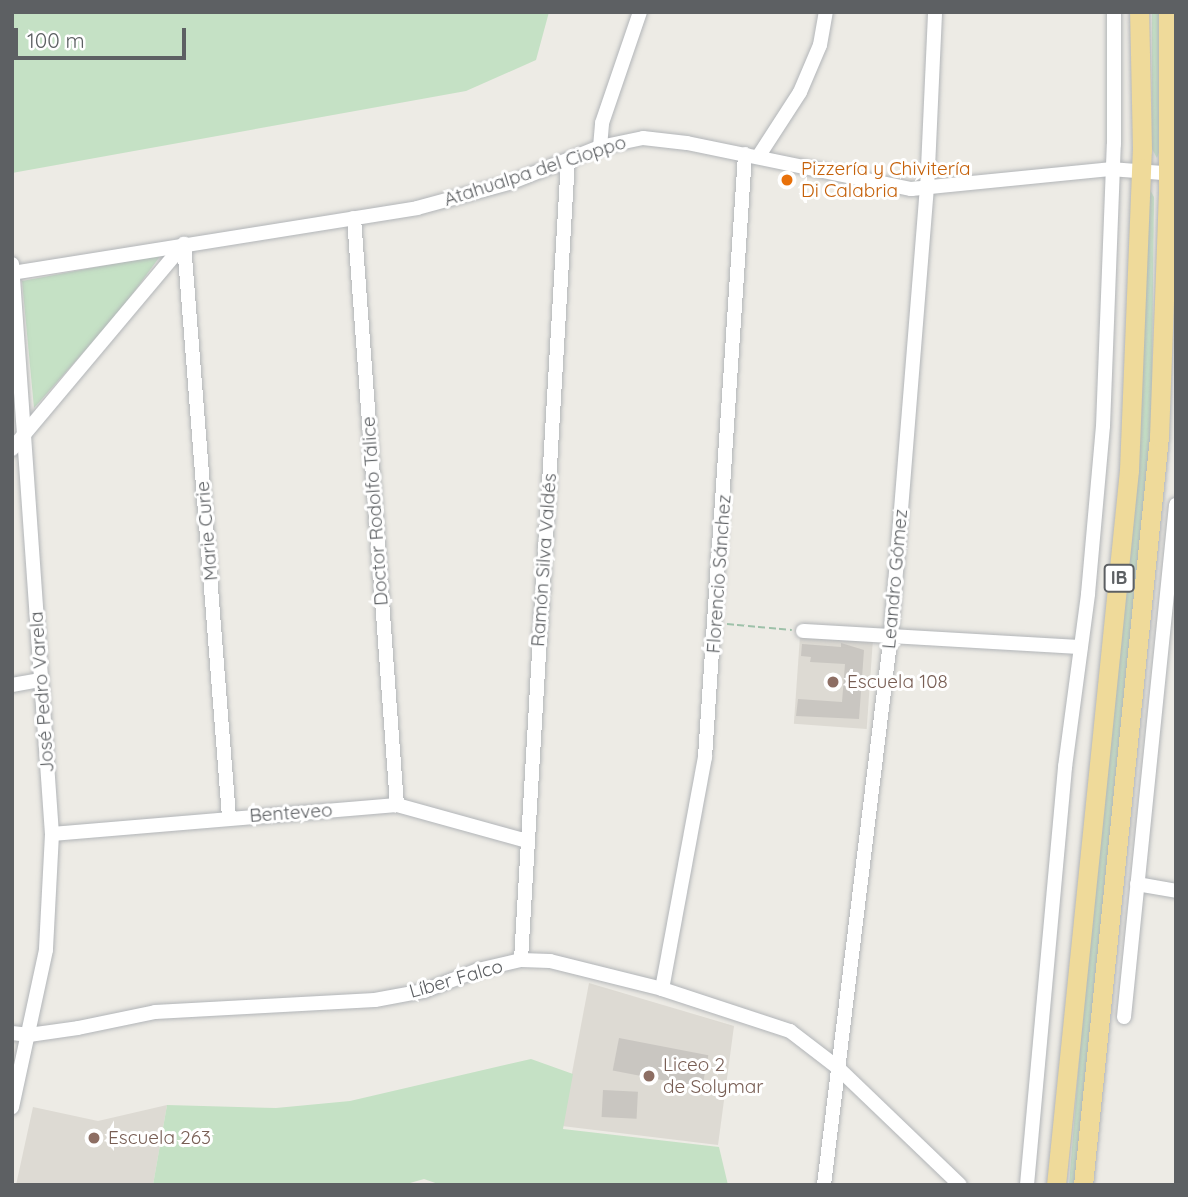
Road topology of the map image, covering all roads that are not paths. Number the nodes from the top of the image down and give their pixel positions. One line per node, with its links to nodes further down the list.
1 (640, 12): 7 (street)
2 (826, 12): 8 (street, Florencio Sánchez)
3 (935, 12): 13 (street, Leandro Gómez)
4 (1114, 12): 10 (street)
5 (1139, 12): 11 (highway, IB)
6 (1168, 12): 12 (highway, IB)
7 (600, 147): 8 (street, Atahualpa del Cioppo); 9 (street, Atahualpa del Cioppo)
8 (751, 156): 13 (street, Atahualpa del Cioppo); 33 (street, Florencio Sánchez)
9 (568, 160): 14 (street, Atahualpa del Cioppo); 29 (street, Ramón Silva Valdés)
10 (1110, 169): 11 (street, Atahualpa del Cioppo); 13 (street, Atahualpa del Cioppo); 23 (street)
11 (1141, 171): 12 (street, Atahualpa del Cioppo); 42 (highway, IB)
12 (1172, 174): 43 (highway, IB)
13 (927, 190): 22 (street, Leandro Gómez)
14 (354, 218): 15 (street, Atahualpa del Cioppo); 26 (street, Doctor Rodolfo Tálice)
15 (184, 244): 16 (street, Atahualpa del Cioppo); 17 (street); 27 (street, Marie Curie)
16 (13, 270): 17 (street, José Pedro Varela)
17 (26, 435): 18 (street); 24 (street, José Pedro Varela)
18 (12, 449)
19 (1176, 505): 20 (street)
20 (1173, 573): 30 (street)
21 (803, 631): 22 (street)
22 (891, 634): 23 (street); 37 (street, Leandro Gómez)
23 (1081, 647): 41 (street)
24 (41, 680): 25 (street); 28 (street, José Pedro Varela)
25 (12, 685)
26 (397, 805): 27 (street, Benteveo); 29 (street, Benteveo)
27 (229, 817): 28 (street, Benteveo)
28 (52, 834): 36 (street, José Pedro Varela)
29 (527, 841): 32 (street, Ramón Silva Valdés)
30 (1137, 884): 31 (street); 34 (street)
31 (1176, 891)
32 (521, 960): 33 (street, Líber Falco); 36 (street, Líber Falco)
33 (662, 989): 37 (street, Líber Falco)
34 (1124, 1017)
35 (12, 1032): 36 (street, Líber Falco)
36 (29, 1035): 38 (street, José Pedro Varela)
37 (837, 1067): 39 (street, Leandro Gómez); 40 (street, Líber Falco)
38 (12, 1107)
39 (824, 1185)
40 (960, 1185)
41 (1027, 1185)
42 (1056, 1185)
43 (1083, 1185)

